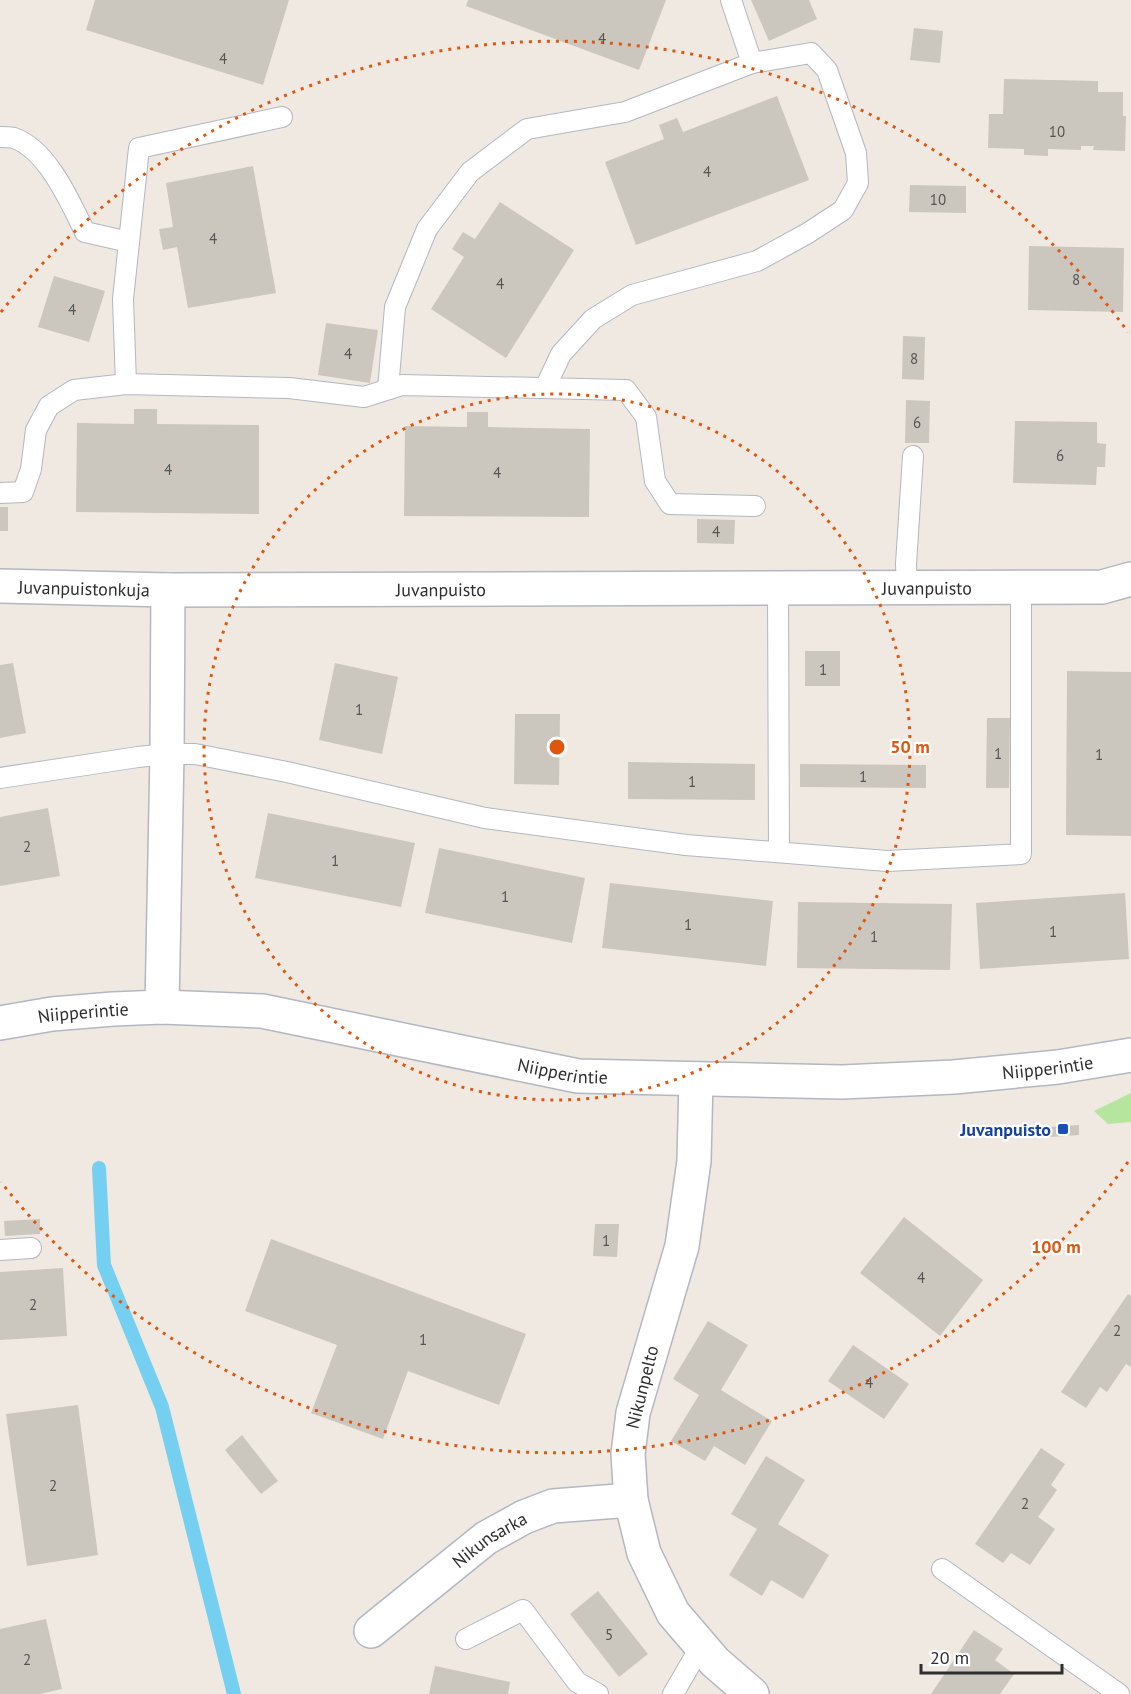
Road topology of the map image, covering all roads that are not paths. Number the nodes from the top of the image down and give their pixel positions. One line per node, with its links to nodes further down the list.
1 (731, 0): 2 (lane)
2 (752, 63): 7 (lane); 8 (lane)
3 (282, 117): 5 (lane)
4 (0, 137): 5 (lane)
5 (129, 242): 6 (lane)
6 (126, 384): 8 (lane); 10 (lane)
7 (545, 388): 8 (lane); 11 (lane)
8 (388, 390)
9 (913, 456): 16 (lane)
10 (0, 493)
11 (755, 506)
12 (1131, 579): 14 (street, Juvanpuisto)
13 (0, 586): 17 (street, Juvanpuistonkuja)
14 (1021, 587): 16 (street, Juvanpuisto); 20 (lane)
15 (778, 588): 16 (street, Juvanpuisto); 17 (street, Juvanpuisto); 20 (lane)
16 (907, 588)
17 (168, 590): 18 (street)
18 (167, 754): 19 (lane); 20 (lane); 21 (street)
19 (0, 778)
20 (779, 852)
21 (162, 1007): 22 (street, Niipperintie); 24 (street, Niipperintie)
22 (0, 1023)
23 (1131, 1055): 24 (street, Niipperintie)
24 (696, 1079): 27 (street, Nikunpelto)
25 (31, 1248): 26 (lane)
26 (0, 1250)
27 (631, 1500): 29 (street, Nikunsarka); 31 (street, Nikunpelto)
28 (942, 1569): 35 (lane)
29 (371, 1631)
30 (466, 1639): 32 (lane)
31 (701, 1646): 33 (lane); 34 (street, Nikunpelto)
32 (598, 1694)
33 (673, 1694)
34 (752, 1694)
35 (1119, 1694)

